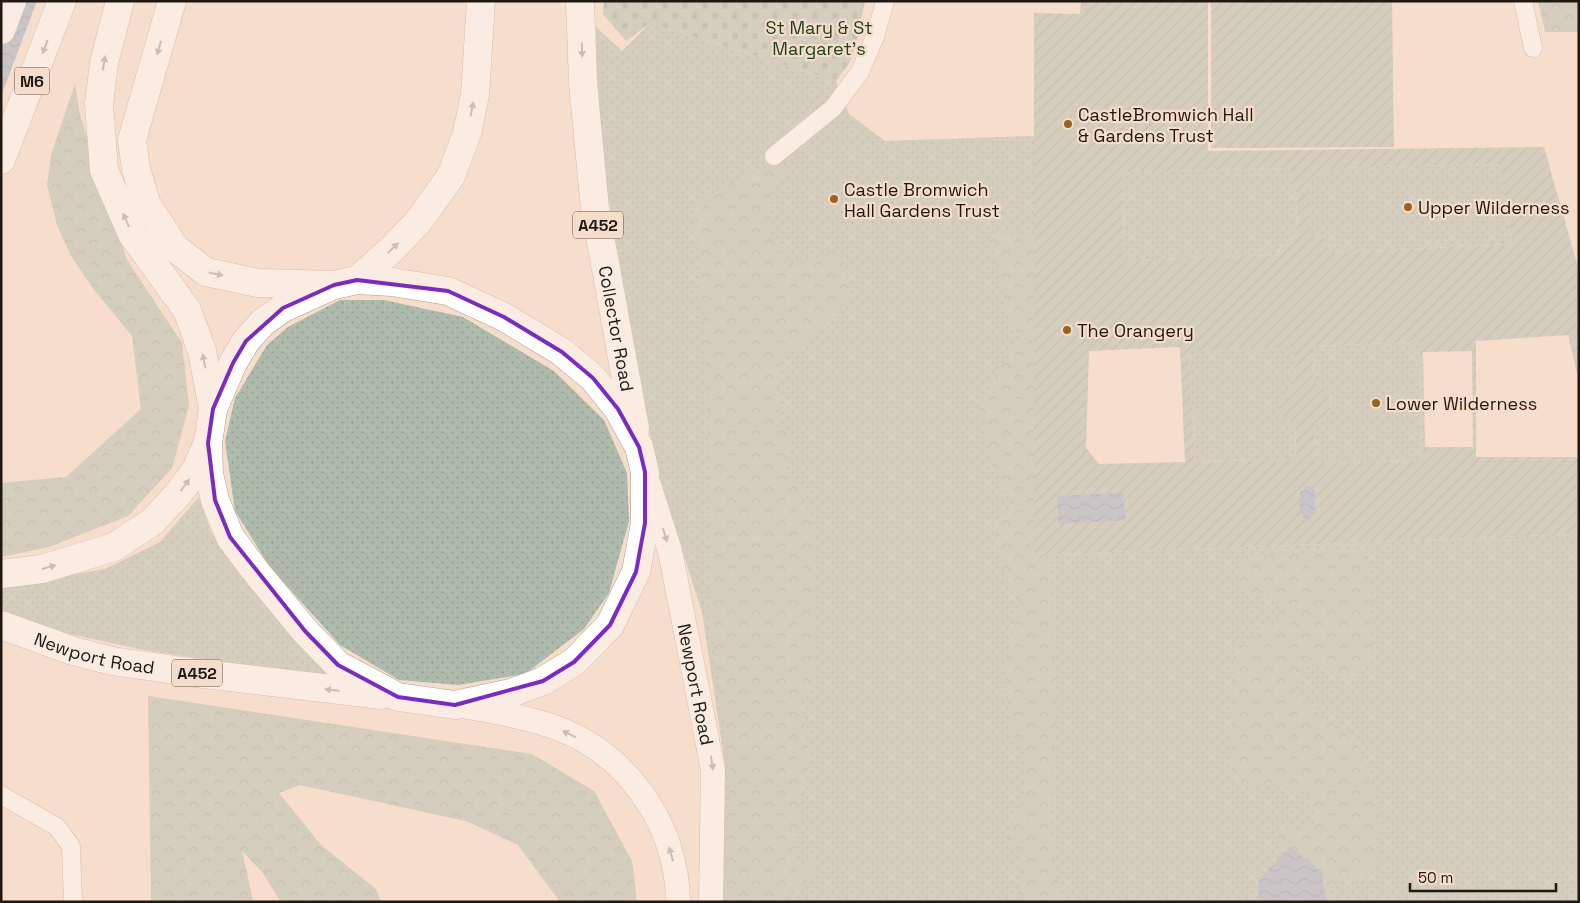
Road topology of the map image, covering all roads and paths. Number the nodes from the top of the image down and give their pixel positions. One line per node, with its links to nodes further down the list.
1 (12, 1): 9 (highway)
2 (62, 1): 12 (highway, M6, one-way to 12)
3 (120, 1): 14 (highway, one-way to 3)
4 (172, 1): 13 (highway, one-way to 13)
5 (481, 1): 13 (highway, one-way to 5)
6 (580, 1): 16 (highway, Collector Road / A452, one-way to 16)
7 (885, 1): 11 (street)
8 (1523, 1): 10 (street)
9 (1, 30)
10 (1533, 48)
11 (774, 156)
12 (1, 160)
13 (345, 282): 14 (highway); 16 (highway)
14 (213, 408): 15 (highway)
15 (208, 442): 17 (highway, one-way to 15); 19 (highway)
16 (642, 459): 20 (highway, Collector Road); 24 (main road, Newport Road, one-way to 24)
17 (1, 574)
18 (1, 625): 19 (highway, Newport Road / A452, one-way to 18)
19 (398, 698): 20 (highway, Newport Road)
20 (455, 706): 23 (main road, one-way to 20)
21 (1, 796): 22 (street)
22 (73, 902)
23 (678, 902)
24 (711, 902)

